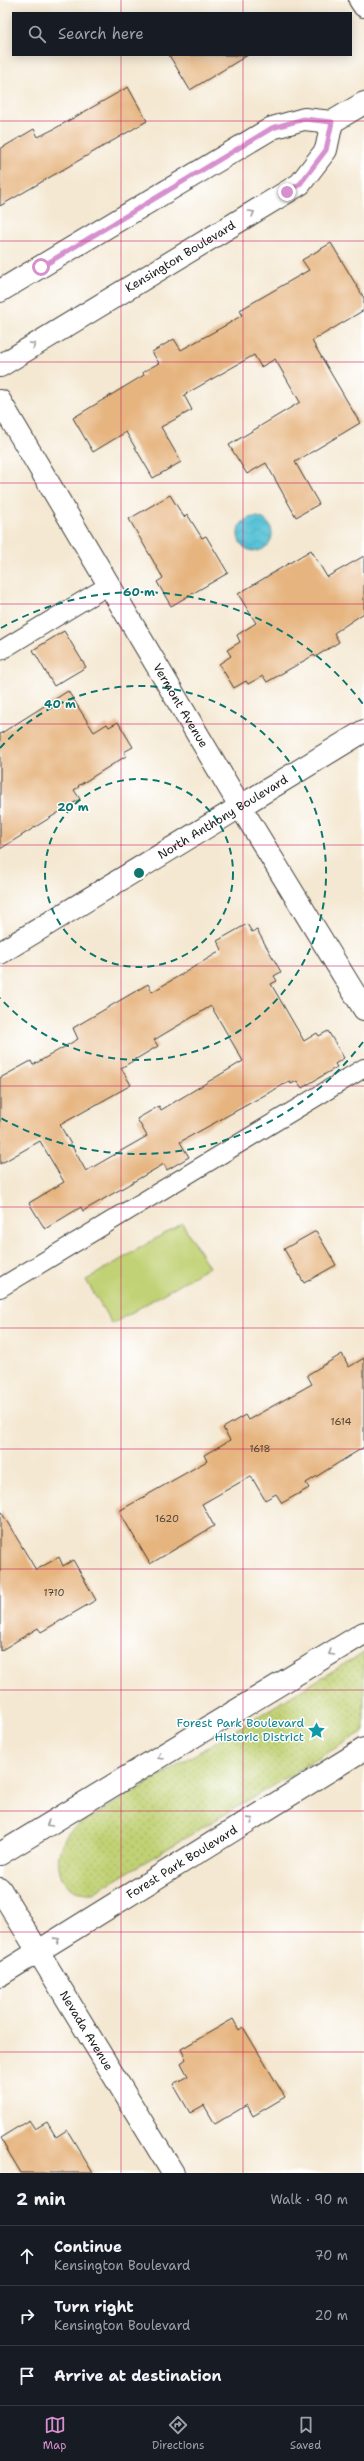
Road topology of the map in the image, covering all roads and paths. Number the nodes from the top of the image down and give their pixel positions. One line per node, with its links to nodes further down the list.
1 (360, 0): 2 (street)
2 (364, 6)
3 (364, 103): 4 (street)
4 (332, 122): 5 (street); 6 (street, Kensington Boulevard, one-way to 4)
5 (0, 291)
6 (0, 366)
7 (0, 401): 8 (street, Vermont Avenue)
8 (109, 585): 9 (lane); 11 (street, Vermont Avenue)
9 (0, 651)
10 (364, 731): 11 (street, North Anthony Boulevard)
11 (240, 806): 12 (street, North Anthony Boulevard); 13 (street, Vermont Avenue)
12 (0, 953)
13 (364, 1009)
14 (364, 1068): 15 (lane)
15 (0, 1288)
16 (364, 1632): 18 (street, one-way to 18)
17 (364, 1749): 20 (street, Forest Park Boulevard, one-way to 17)
18 (0, 1854)
19 (0, 1888): 20 (street, Nevada Avenue)
20 (39, 1951): 21 (street, Forest Park Boulevard); 22 (street, Nevada Avenue)
21 (0, 1975)
22 (172, 2173)

